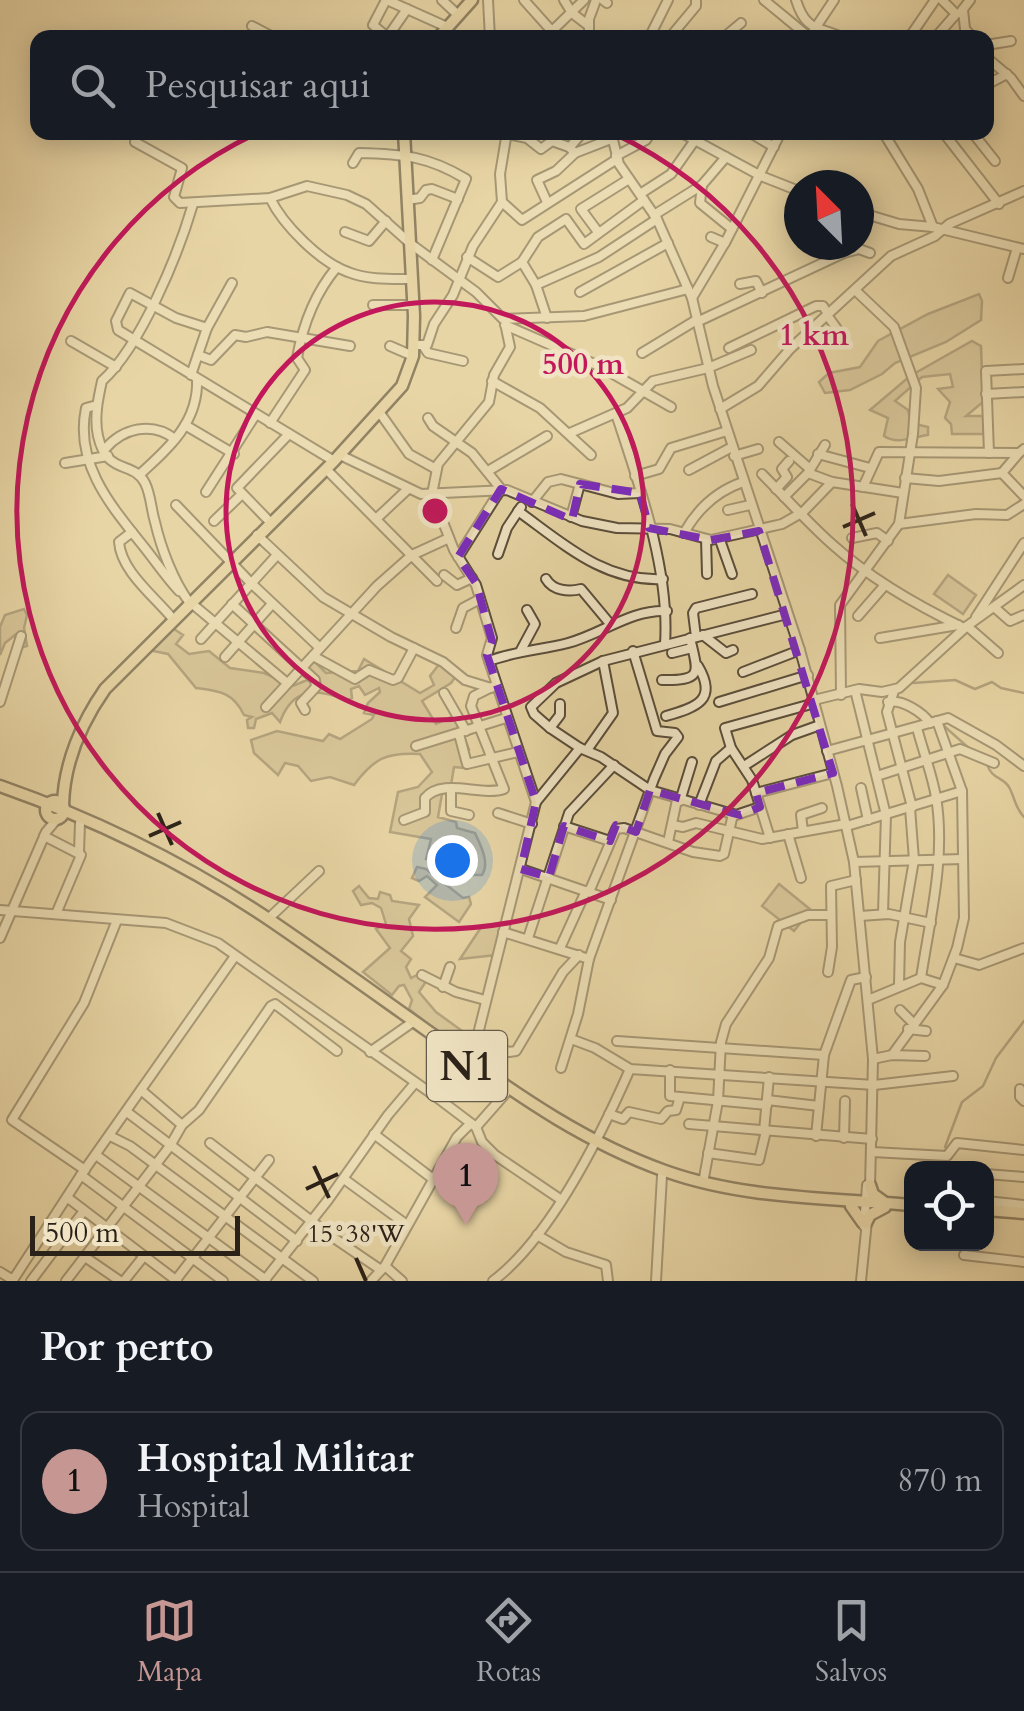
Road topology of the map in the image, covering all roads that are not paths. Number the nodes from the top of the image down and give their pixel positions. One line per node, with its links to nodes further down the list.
1 (386, 0): 17 (street); 26 (street)
2 (442, 0): 20 (street)
3 (471, 0): 20 (main road)
4 (488, 0): 29 (street)
5 (524, 0): 30 (street)
6 (564, 0): 19 (street)
7 (584, 0): 19 (street)
8 (668, 0): 33 (street)
9 (696, 0): 34 (street)
10 (764, 0): 36 (street)
11 (796, 0): 37 (street)
12 (834, 0): 38 (street)
13 (935, 0): 39 (street)
14 (942, 0): 18 (street)
15 (970, 0): 18 (street)
16 (602, 1): 23 (street)
17 (407, 9): 24 (street); 27 (street)
18 (959, 12): 40 (street); 41 (street)
19 (572, 13): 23 (street); 31 (street)
20 (458, 14): 24 (main road)
21 (741, 23): 35 (street)
22 (252, 26): 25 (street)
23 (589, 26): 32 (street)
24 (447, 27): 28 (main road)
25 (260, 30)
26 (379, 30)
27 (393, 30)
28 (445, 30)
29 (490, 30)
30 (551, 30)
31 (558, 30)
32 (589, 30)
33 (653, 30)
34 (676, 30)
35 (732, 30)
36 (805, 30)
37 (809, 30)
38 (814, 30)
39 (914, 30)
40 (942, 30)
41 (967, 30)
42 (1010, 41): 43 (street)
43 (994, 44)
44 (994, 63): 45 (street)
45 (1007, 74): 46 (street); 47 (street)
46 (994, 81)
47 (1024, 96)
48 (404, 140): 66 (main road)
49 (506, 140): 80 (street)
50 (529, 140): 63 (street)
51 (559, 140): 63 (street)
52 (578, 140): 65 (street)
53 (600, 140): 65 (street)
54 (612, 140): 68 (street)
55 (646, 140): 68 (street)
56 (696, 140): 67 (street); 76 (street)
57 (762, 140): 64 (street)
58 (777, 140): 64 (street)
59 (887, 140): 89 (street)
60 (949, 140): 83 (street)
61 (978, 140): 69 (street)
62 (135, 142): 82 (street)
63 (558, 143): 65 (street)
64 (774, 147): 71 (street)
65 (572, 150): 81 (street)
66 (404, 154): 70 (street); 78 (street); 79 (main road)
67 (726, 157): 71 (street); 73 (street)
68 (617, 158): 72 (street); 81 (street)
69 (995, 161)
70 (353, 163)
71 (761, 176): 74 (street); 90 (street)
72 (628, 179): 76 (street); 84 (street)
73 (702, 185): 86 (street); 90 (street)
74 (784, 185)
75 (1024, 191): 83 (street)
76 (642, 197): 86 (street); 93 (street)
77 (270, 198): 82 (street); 88 (street); 103 (street)
78 (458, 199): 79 (street); 100 (street)
79 (407, 200): 95 (main road)
80 (502, 202): 81 (street); 99 (street)
81 (547, 202)
82 (194, 204): 114 (street)
83 (999, 204): 91 (street)
84 (581, 209): 87 (street); 93 (street)
85 (874, 216): 89 (street)
86 (655, 217): 97 (street); 109 (street)
87 (566, 220): 93 (street); 102 (street)
88 (386, 221): 92 (street); 95 (street)
89 (933, 227): 91 (street)
90 (732, 229): 96 (street)
91 (945, 230): 98 (street); 110 (street)
92 (345, 232)
93 (598, 232)
94 (711, 237): 96 (street)
95 (408, 242): 100 (street); 105 (main road)
96 (725, 242): 112 (street)
97 (668, 243): 111 (street); 112 (street)
98 (1020, 248): 104 (street)
99 (467, 258): 102 (street); 106 (street)
100 (432, 260): 106 (street)
101 (830, 260): 113 (street)
102 (522, 262): 109 (street)
103 (337, 267): 105 (street); 123 (street)
104 (1008, 278)
105 (411, 280): 116 (main road)
106 (459, 281): 120 (street); 128 (street)
107 (232, 283): 121 (street)
108 (740, 284): 113 (street)
109 (536, 286): 118 (street)
110 (855, 290): 117 (street); 162 (street)
111 (580, 292)
112 (690, 293): 118 (street); 119 (street)
113 (762, 293): 119 (street)
114 (151, 304): 121 (street); 124 (street); 124 (street)
115 (373, 305): 116 (street)
116 (414, 306): 128 (main road)
117 (827, 314): 122 (street); 132 (street); 144 (street)
118 (547, 318): 120 (street)
119 (699, 320): 130 (street); 135 (street)
120 (505, 323): 138 (street); 139 (street)
121 (207, 328): 131 (street)
122 (840, 333)
123 (301, 338): 126 (street); 131 (street); 149 (street)
124 (134, 340): 134 (street); 137 (street)
125 (71, 341): 134 (street)
126 (350, 346)
127 (390, 346): 128 (street)
128 (417, 349): 133 (street); 145 (main road)
129 (752, 350): 132 (street)
130 (642, 353)
131 (198, 355): 137 (street)
132 (736, 359): 135 (street)
133 (463, 361)
134 (116, 367): 142 (street)
135 (708, 368): 139 (street); 144 (street)
136 (1021, 369): 140 (street); 141 (street)
137 (194, 377): 146 (street); 150 (street)
138 (492, 381): 152 (street); 156 (street)
139 (642, 390): 143 (street); 147 (street)
140 (1021, 392): 141 (street)
141 (986, 394): 164 (street)
142 (97, 405): 161 (street); 168 (street)
143 (671, 407)
144 (720, 409): 151 (street)
145 (380, 413): 169 (main road); 173 (street)
146 (256, 414): 149 (street); 165 (street)
147 (616, 414): 152 (street); 180 (street)
148 (428, 418): 156 (street)
149 (270, 423): 153 (street)
150 (185, 424): 155 (street); 165 (street)
151 (726, 431): 160 (street); 180 (street)
152 (570, 433): 167 (street)
153 (289, 434): 169 (street); 192 (street)
154 (547, 436): 175 (street)
155 (176, 440): 161 (street); 179 (street)
156 (459, 441): 173 (street); 175 (street)
157 (779, 442): 176 (street)
158 (825, 445): 166 (street)
159 (758, 450): 160 (street)
160 (733, 451): 174 (street); 182 (street)
161 (106, 452): 168 (street); 179 (street)
162 (908, 452): 164 (street); 172 (street); 181 (street)
163 (1022, 452): 164 (street); 177 (street)
164 (989, 453)
165 (234, 454): 189 (street)
166 (818, 454): 172 (street); 176 (street)
167 (591, 455)
168 (88, 459): 171 (street); 208 (street)
169 (333, 461): 186 (street); 203 (street); 205 (main road)
170 (789, 461): 188 (street)
171 (65, 463)
172 (870, 468): 185 (street)
173 (436, 469): 193 (street)
174 (690, 470)
175 (488, 471): 187 (street)
176 (809, 471): 183 (street); 194 (street)
177 (1002, 473): 181 (street); 196 (street)
178 (762, 474): 188 (street)
179 (139, 475): 235 (street)
180 (635, 476): 190 (street)
181 (905, 478): 191 (street)
182 (743, 482): 198 (street); 210 (street)
183 (832, 482): 185 (street); 201 (street)
184 (580, 484): 190 (street); 195 (street); 202 (street)
185 (863, 487): 191 (street)
186 (408, 488): 193 (street); 203 (street)
187 (501, 489): 193 (street); 195 (street); 221 (street)
188 (776, 489): 194 (street)
189 (206, 492)
190 (640, 493): 207 (street)
191 (903, 493): 206 (street)
192 (242, 494): 204 (street); 205 (street)
193 (432, 494): 212 (street)
194 (784, 497): 201 (street)
195 (529, 500): 199 (street); 202 (street)
196 (1024, 500): 206 (street)
197 (176, 505): 222 (street)
198 (750, 505): 200 (street); 209 (street)
199 (518, 510): 218 (street); 228 (street)
200 (728, 510)
201 (800, 514): 209 (street); 223 (street)
202 (571, 518): 207 (street)
203 (376, 519): 220 (street)
204 (214, 521)
205 (270, 522): 211 (main road)
206 (899, 524): 216 (street)
207 (649, 529): 210 (street); 228 (street)
208 (132, 532): 235 (street); 245 (street)
209 (759, 532): 215 (street); 242 (street)
210 (684, 533): 214 (street)
211 (257, 535): 219 (street); 222 (main road)
212 (449, 538): 220 (street); 221 (street)
213 (852, 538): 216 (street)
214 (706, 539): 215 (street); 224 (street)
215 (720, 540): 225 (street)
216 (888, 541): 223 (street)
217 (1024, 543): 229 (street)
218 (498, 554)
219 (277, 555): 230 (street); 241 (street)
220 (412, 555): 226 (street); 241 (street)
221 (458, 557): 226 (street)
222 (231, 562): 230 (street); 235 (main road)
223 (867, 572): 231 (street); 279 (street)
224 (707, 574)
225 (732, 574)
226 (472, 578): 234 (street)
227 (546, 578): 248 (street)
228 (663, 579): 240 (street)
229 (1000, 582): 232 (street); 249 (street)
230 (251, 583): 236 (street); 237 (street)
231 (886, 585): 244 (street); 249 (street)
232 (1020, 588): 238 (street)
233 (752, 594): 254 (street)
234 (480, 599): 250 (street); 268 (street)
235 (188, 600): 245 (main road); 246 (street)
236 (232, 604): 246 (street); 247 (street)
237 (272, 604): 247 (street); 257 (street)
238 (994, 607): 243 (street); 249 (street)
239 (526, 610): 259 (street)
240 (667, 611): 248 (street); 256 (street)
241 (350, 614): 257 (street); 258 (street)
242 (787, 614): 254 (street); 261 (street)
243 (1024, 615)
244 (858, 616)
245 (172, 618): 328 (main road)
246 (214, 623): 253 (street); 255 (street)
247 (254, 624): 255 (street); 269 (street)
248 (611, 625): 259 (street)
249 (965, 625): 252 (street); 264 (street); 277 (street)
250 (456, 628)
251 (21, 636): 280 (street)
252 (880, 638)
253 (201, 639)
254 (695, 640): 256 (street); 260 (street); 263 (street); 270 (street)
255 (239, 642): 266 (street); 274 (street)
256 (664, 644): 262 (street)
257 (320, 648): 265 (street)
258 (414, 648): 265 (street); 275 (street)
259 (521, 650): 268 (street)
260 (733, 650)
261 (800, 650): 271 (street); 272 (street)
262 (633, 651): 267 (street); 318 (street)
263 (672, 653)
264 (998, 653)
265 (313, 656): 269 (street)
266 (225, 657)
267 (603, 660): 292 (street); 299 (street)
268 (489, 661): 275 (street)
269 (302, 666): 274 (street); 286 (street)
270 (698, 666): 273 (street); 287 (street)
271 (742, 672)
272 (808, 675): 281 (street); 282 (street)
273 (662, 680)
274 (286, 682): 285 (street)
275 (494, 687): 288 (street); 291 (street)
276 (855, 690): 277 (street); 279 (street); 296 (street)
277 (894, 690): 283 (street)
278 (444, 693): 294 (street)
279 (841, 695): 282 (street)
280 (0, 702)
281 (718, 702)
282 (814, 702): 290 (street); 298 (street)
283 (888, 702): 289 (street); 295 (street)
284 (560, 704): 292 (street)
285 (266, 707)
286 (305, 710)
287 (666, 716)
288 (506, 718): 291 (street); 301 (street)
289 (933, 722): 293 (street); 302 (street); 310 (street)
290 (820, 725): 300 (street); 309 (street)
291 (478, 726): 294 (street); 303 (street)
292 (550, 728): 299 (street)
293 (917, 728): 295 (street); 304 (street)
294 (462, 732): 297 (street); 307 (street)
295 (893, 734): 296 (street); 311 (street)
296 (868, 740): 300 (street); 313 (street)
297 (416, 746)
298 (732, 748): 309 (street); 324 (street)
299 (584, 749): 308 (street); 323 (street)
300 (827, 751): 312 (street)
301 (518, 752): 303 (street); 323 (street)
302 (948, 752): 304 (street); 306 (street); 319 (street)
303 (490, 757): 307 (street); 314 (street)
304 (926, 761): 311 (street); 321 (street)
305 (692, 762): 322 (street)
306 (994, 762)
307 (466, 764): 314 (street)
308 (614, 765): 318 (street); 340 (street)
309 (744, 766): 320 (street)
310 (1024, 766)
311 (902, 769): 313 (street); 326 (street)
312 (833, 773): 320 (street); 339 (street)
313 (877, 776): 332 (street)
314 (468, 788): 317 (street)
315 (861, 788): 334 (street)
316 (0, 789): 328 (main road, N1)
317 (451, 790): 330 (street); 333 (street)
318 (650, 790): 322 (street); 342 (street)
319 (962, 791): 321 (street); 351 (street)
320 (756, 793): 325 (street)
321 (937, 799): 326 (street); 350 (street)
322 (679, 800): 324 (street); 338 (street)
323 (536, 802): 337 (street)
324 (701, 806): 331 (street); 336 (street)
325 (760, 807): 331 (street); 346 (street)
326 (911, 807): 332 (street); 353 (street)
327 (822, 808): 341 (street)
328 (55, 810): 335 (main road, N1); 344 (street); 369 (main road, N1)
329 (498, 813): 337 (street)
330 (468, 814)
331 (732, 814): 343 (street)
332 (886, 815): 334 (street); 352 (street)
333 (404, 820)
334 (868, 820): 339 (street)
335 (80, 823): 349 (street); 392 (main road, N1)
336 (696, 823): 338 (street); 343 (street)
337 (532, 824): 355 (street)
338 (672, 825): 348 (street)
339 (846, 825): 341 (street); 354 (street)
340 (564, 826): 347 (street); 357 (street)
341 (803, 831): 345 (street)
342 (636, 832): 347 (street); 348 (street); 361 (street)
343 (729, 832): 346 (street); 348 (street)
344 (45, 834): 349 (street); 363 (street)
345 (788, 834): 346 (street); 358 (street)
346 (770, 838)
347 (610, 841): 360 (street)
348 (668, 842)
349 (78, 852): 364 (street)
350 (938, 859): 351 (street); 353 (street); 371 (street)
351 (962, 859): 379 (street)
352 (883, 860): 353 (street); 354 (street); 365 (street)
353 (914, 860): 368 (street)
354 (854, 862): 359 (street)
355 (521, 869): 357 (street); 372 (street)
356 (318, 871): 369 (street)
357 (549, 876): 360 (street); 374 (street)
358 (801, 878)
359 (856, 880): 366 (street); 367 (street)
360 (588, 891): 361 (street); 375 (street)
361 (611, 900): 380 (street)
362 (0, 910): 363 (street)
363 (12, 911): 364 (street); 373 (street)
364 (56, 914): 370 (street)
365 (883, 914): 367 (street); 368 (street)
366 (832, 915): 382 (street); 398 (street)
367 (860, 916): 384 (street)
368 (904, 916): 371 (street); 386 (street)
369 (268, 919): 404 (main road, N1)
370 (117, 920): 378 (street); 427 (street)
371 (931, 923): 385 (street)
372 (502, 932): 374 (street); 389 (street)
373 (0, 938)
374 (528, 938): 375 (street)
375 (560, 948): 377 (street)
376 (1024, 948): 379 (street)
377 (580, 955): 380 (street); 395 (street)
378 (235, 956): 400 (street); 416 (street)
379 (954, 958): 388 (street)
380 (589, 959): 396 (street)
381 (450, 967): 387 (street)
382 (828, 972)
383 (422, 976): 387 (street)
384 (866, 977): 390 (street); 401 (street)
385 (921, 978): 386 (street); 388 (street)
386 (899, 985): 390 (street)
387 (443, 986): 389 (street)
388 (943, 986): 393 (street)
389 (485, 1000): 395 (street)
390 (868, 1000): 405 (street)
391 (900, 1010): 393 (street)
392 (410, 1024): 400 (street); 417 (main road, N1)
393 (911, 1026): 394 (street); 402 (street)
394 (926, 1031)
395 (477, 1038): 404 (street)
396 (571, 1039): 406 (street); 407 (street)
397 (618, 1041): 398 (street)
398 (721, 1048): 401 (street); 409 (street)
399 (338, 1051): 429 (street)
400 (370, 1052): 413 (street)
401 (824, 1055): 412 (street)
402 (892, 1055): 403 (street); 405 (street)
403 (926, 1056)
404 (464, 1057): 439 (main road, N1)
405 (873, 1060): 414 (street)
406 (562, 1068)
407 (630, 1069): 408 (street); 425 (street)
408 (670, 1070): 409 (street); 418 (street)
409 (721, 1074): 411 (street); 419 (street)
410 (953, 1076): 414 (street)
411 (769, 1077): 412 (street); 422 (street)
412 (821, 1081): 414 (street); 423 (street)
413 (416, 1082): 430 (street); 433 (street)
414 (874, 1085): 437 (street)
415 (1020, 1089): 421 (street)
416 (141, 1090): 424 (street); 429 (street)
417 (506, 1094): 430 (street); 439 (main road, N1)
418 (680, 1098): 419 (street); 425 (street)
419 (718, 1100): 422 (street); 431 (street)
420 (846, 1101): 436 (street)
421 (1024, 1101)
422 (767, 1103): 423 (street); 432 (street)
423 (819, 1106): 435 (street)
424 (127, 1112): 434 (street); 440 (street)
425 (610, 1114): 439 (street)
426 (2, 1115): 427 (street)
427 (12, 1120): 447 (street)
428 (689, 1124): 431 (street)
429 (182, 1125): 440 (street)
430 (473, 1125): 453 (street); 459 (street)
431 (713, 1125): 432 (street); 443 (street)
432 (765, 1131): 435 (street); 443 (street)
433 (374, 1134): 452 (street); 453 (street)
434 (110, 1136): 444 (street); 446 (street)
435 (816, 1136): 436 (street)
436 (844, 1138): 437 (street)
437 (872, 1138): 442 (street)
438 (210, 1144): 450 (street)
439 (592, 1144): 449 (main road, N1); 455 (main road, N1); 459 (street)
440 (170, 1146): 446 (street); 458 (street)
441 (1024, 1150): 442 (street)
442 (872, 1152): 454 (street)
443 (708, 1153): 455 (street)
444 (96, 1155): 447 (street); 456 (street)
445 (268, 1160): 450 (street)
446 (153, 1165): 456 (street); 470 (street)
447 (83, 1173): 457 (street); 465 (street)
448 (994, 1175): 451 (street)
449 (662, 1176): 460 (main road, N1); 498 (street)
450 (256, 1177): 458 (street); 471 (street)
451 (1024, 1177)
452 (344, 1178): 471 (street); 472 (street)
453 (433, 1179): 472 (street)
454 (869, 1181): 460 (main road); 462 (street); 463 (main road)
455 (703, 1183): 460 (main road, N1)
456 (138, 1187): 465 (street); 476 (street)
457 (68, 1198): 467 (street); 486 (street)
458 (240, 1198): 470 (street); 477 (street)
459 (560, 1199): 475 (street)
460 (852, 1203): 462 (main road, N1); 473 (main road)
461 (994, 1203): 464 (street)
462 (867, 1204): 463 (main road, N1); 473 (street)
463 (885, 1205): 466 (main road, N1); 473 (main road)
464 (1024, 1206)
465 (123, 1207): 474 (street); 481 (street)
466 (904, 1207)
467 (84, 1212): 474 (street); 488 (street)
468 (994, 1214): 469 (main road)
469 (1024, 1216)
470 (225, 1219): 476 (street); 482 (street)
471 (312, 1221): 477 (street); 484 (street)
472 (407, 1225): 484 (street)
473 (865, 1227): 499 (street)
474 (106, 1229): 478 (street); 480 (street)
475 (537, 1234): 496 (street); 497 (street)
476 (208, 1240): 481 (street); 487 (street)
477 (297, 1240): 482 (street)
478 (144, 1256): 490 (street); 491 (street)
479 (964, 1256): 483 (street)
480 (85, 1257): 489 (street); 490 (street)
481 (193, 1258): 491 (street); 492 (street)
482 (282, 1260): 487 (street); 493 (street)
483 (1024, 1262)
484 (383, 1268): 494 (street); 495 (street)
485 (0, 1272): 486 (street)
486 (14, 1280)
487 (265, 1280)
488 (31, 1281)
489 (66, 1281)
490 (122, 1281)
491 (176, 1281)
492 (223, 1281)
493 (313, 1281)
494 (371, 1281)
495 (402, 1281)
496 (493, 1281)
497 (608, 1281)
498 (656, 1281)
499 (861, 1281)

